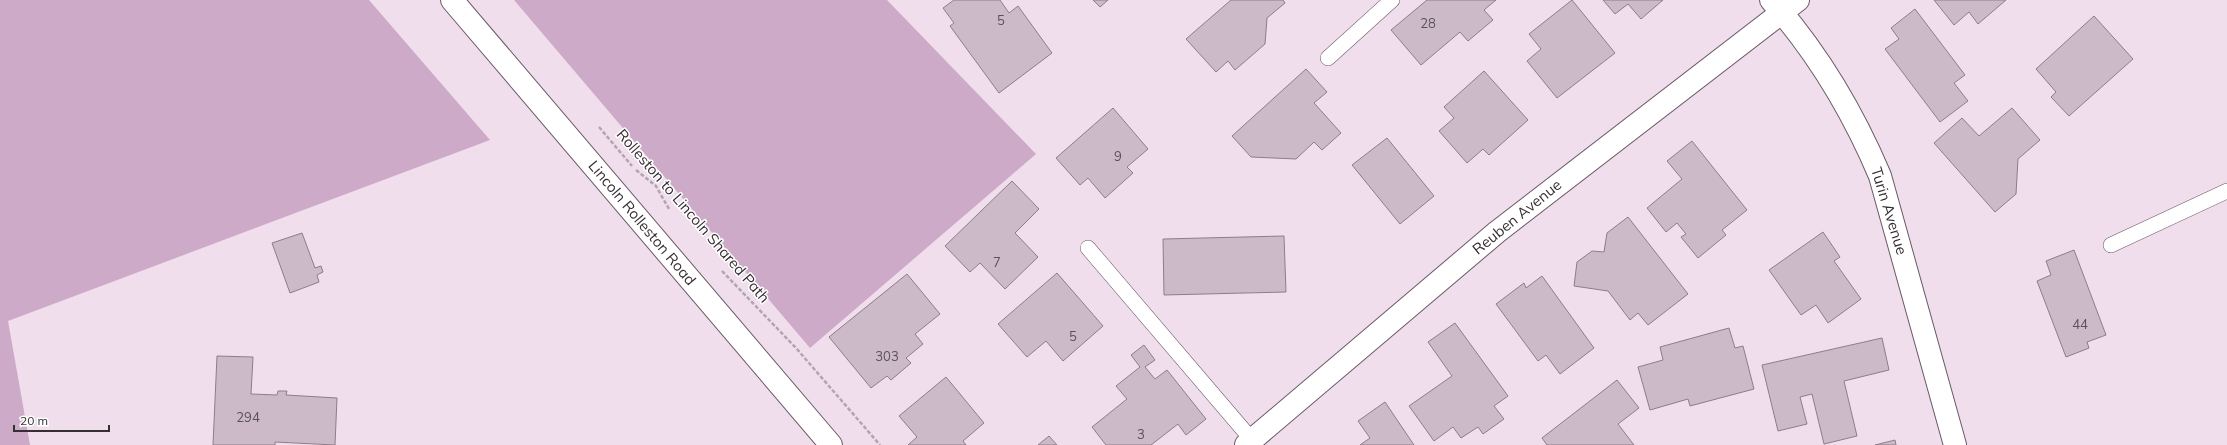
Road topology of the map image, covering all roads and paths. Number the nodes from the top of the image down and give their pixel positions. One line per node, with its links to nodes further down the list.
1 (452, 0): 12 (street, Lincoln Rolleston Road)
2 (1392, 0): 4 (lane)
3 (1784, 4): 11 (street, Reuben Avenue); 14 (street, Turin Avenue)
4 (1328, 58)
5 (598, 126): 7 (path, Rolleston to Lincoln Shared Path)
6 (2227, 191): 8 (lane)
7 (672, 212)
8 (2111, 245)
9 (1088, 248): 11 (lane)
10 (721, 270): 13 (path, Rolleston to Lincoln Shared Path)
11 (1254, 442)
12 (831, 445)
13 (880, 445)
14 (1955, 445)

